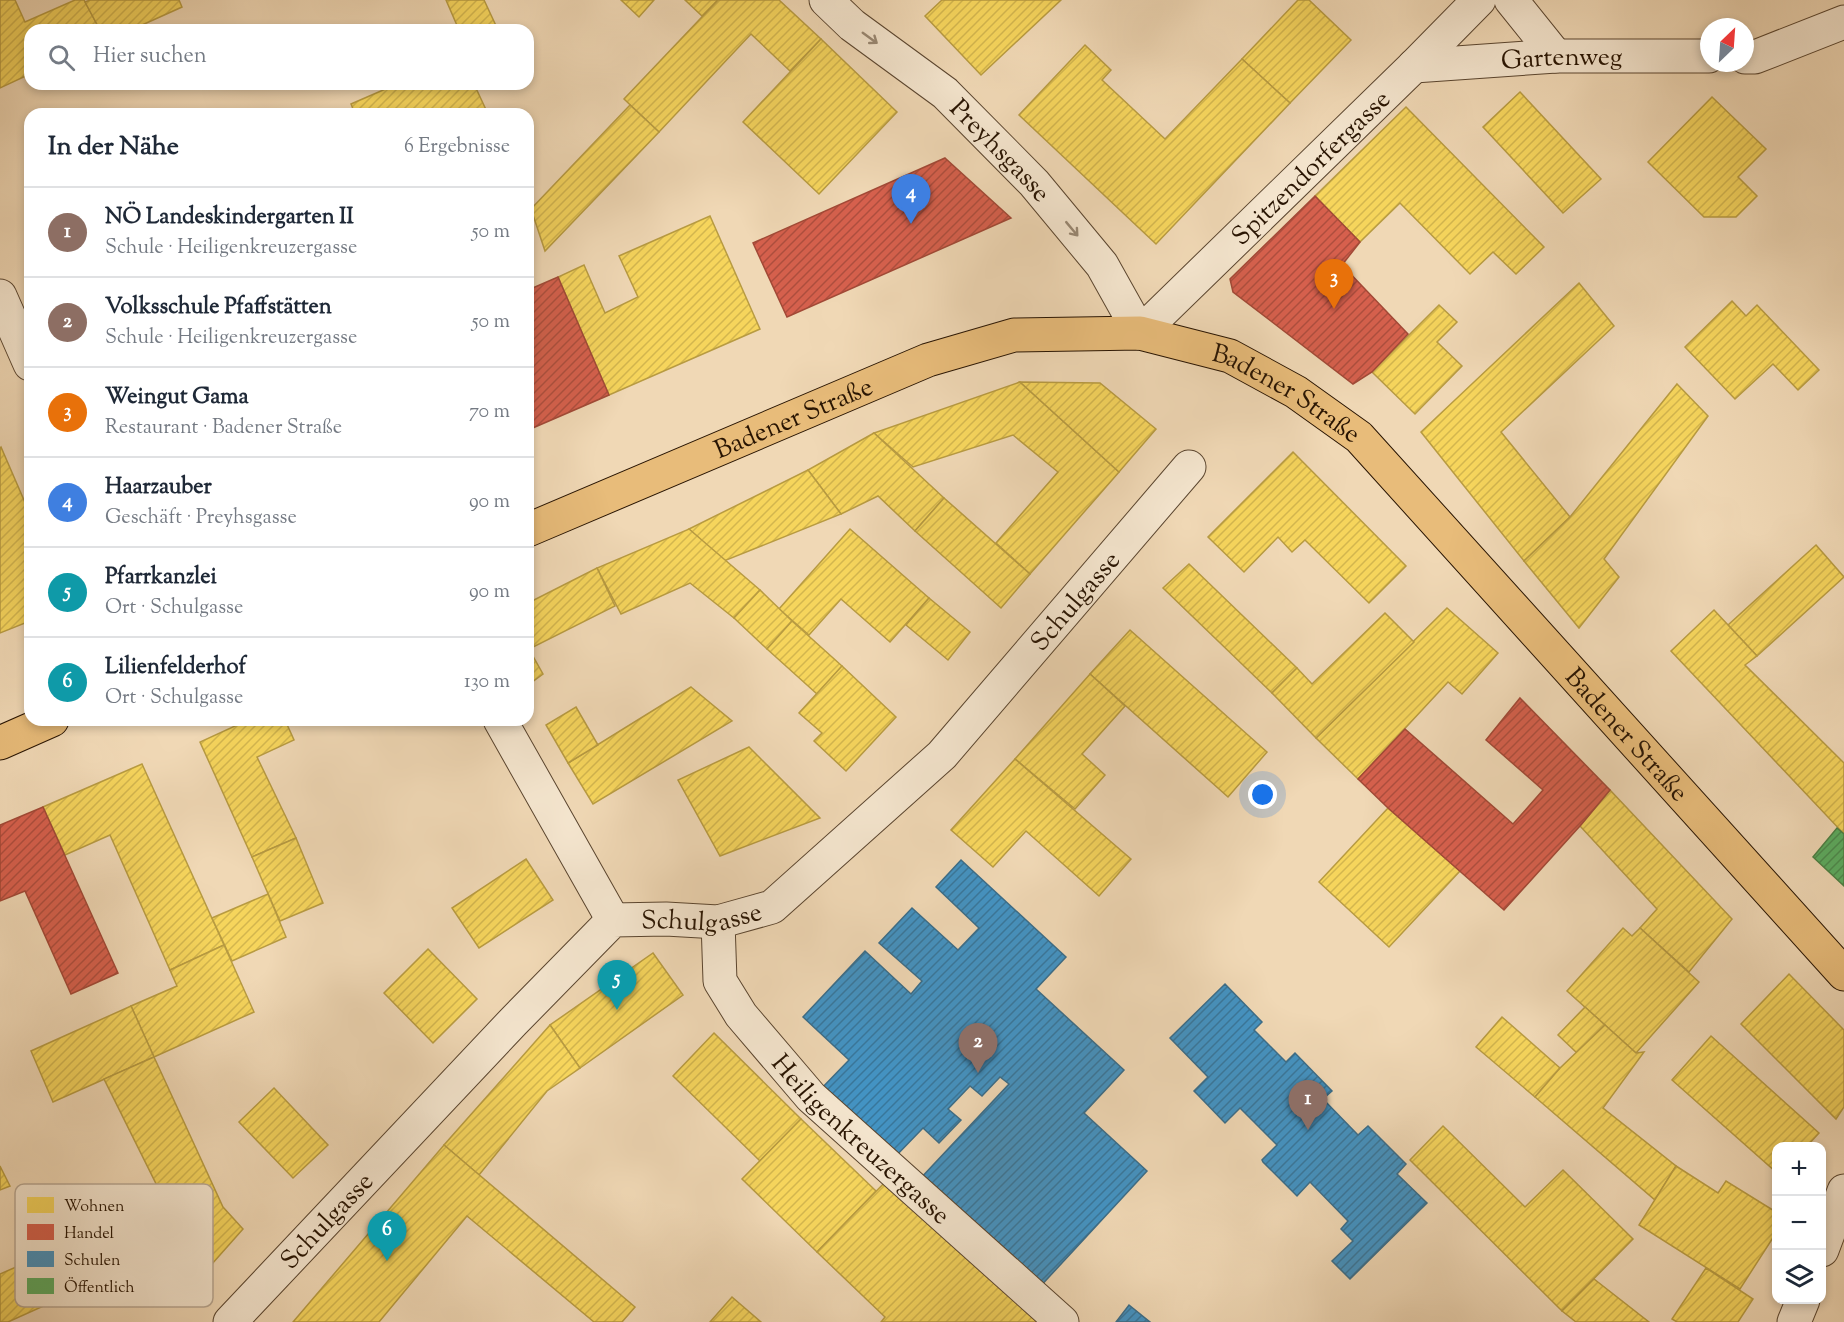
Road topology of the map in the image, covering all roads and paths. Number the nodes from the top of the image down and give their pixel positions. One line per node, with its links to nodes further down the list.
1 (826, 0): 10 (street, Preyhsgasse, one-way to 10)
2 (1479, 0): 8 (street, Spitzendorfergasse)
3 (1511, 0): 5 (street)
4 (1844, 22): 7 (street)
5 (1557, 56): 6 (street, Gartenweg); 8 (street, Gartenweg)
6 (1700, 56)
7 (1754, 57)
8 (1414, 66): 10 (street, Spitzendorfergasse)
9 (0, 296): 11 (street)
10 (1140, 333): 13 (main road, Badener Straße); 19 (main road, Badener Straße)
11 (24, 350)
12 (1189, 467): 18 (street, Schulgasse)
13 (534, 527)
14 (38, 726): 16 (main road)
15 (503, 726): 17 (street)
16 (0, 743)
17 (613, 920): 18 (street, Schulgasse); 23 (street, Schulgasse)
18 (718, 922): 24 (street, Heiligenkreuzergasse)
19 (1844, 974)
20 (1844, 1191): 21 (street)
21 (1826, 1237)
22 (1801, 1304): 25 (street)
23 (230, 1322)
24 (1062, 1322)
25 (1794, 1322)

